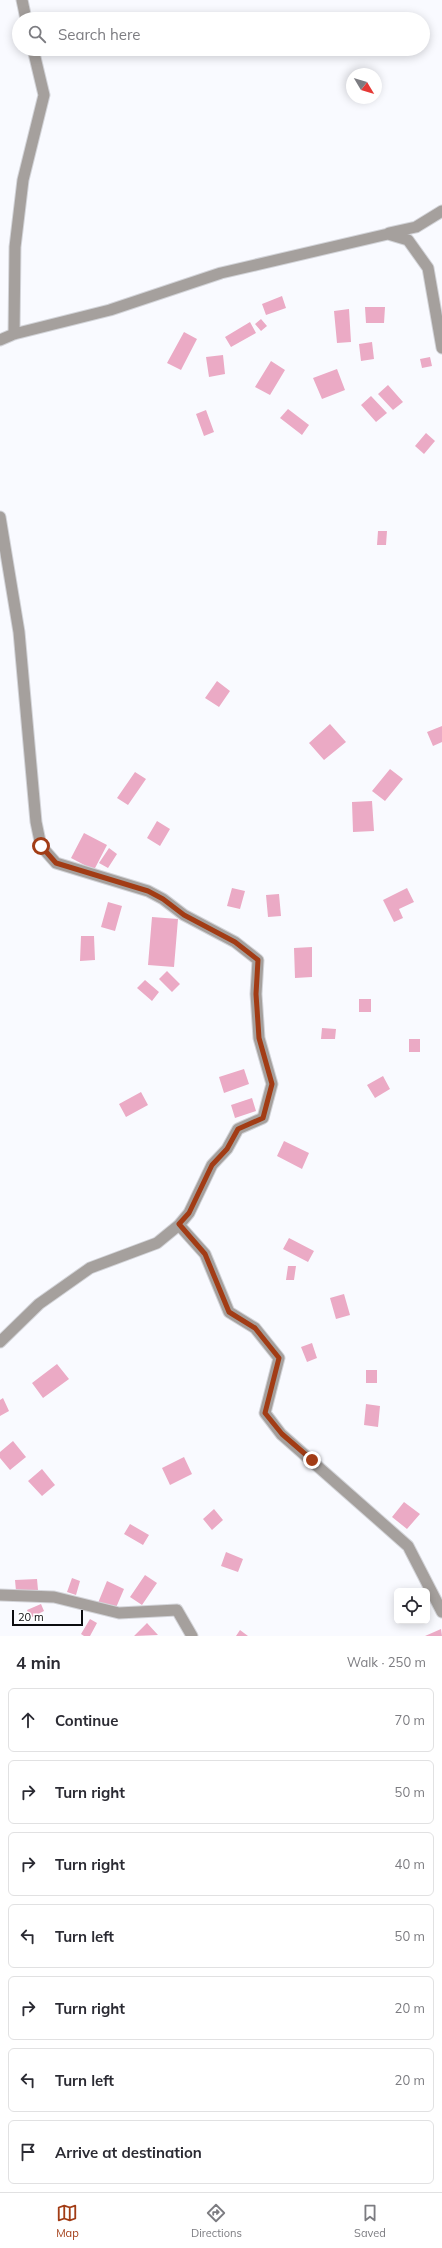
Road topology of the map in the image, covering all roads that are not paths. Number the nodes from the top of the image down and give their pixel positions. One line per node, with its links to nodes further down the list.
1 (22, 0): 2 (street)
2 (25, 12)
3 (35, 56): 6 (street)
4 (442, 211): 5 (street)
5 (388, 234): 6 (street); 8 (street)
6 (14, 334): 7 (street)
7 (0, 340)
8 (442, 348)
9 (0, 517): 10 (street)
10 (179, 1224): 11 (street); 13 (street)
11 (0, 1342)
12 (0, 1595): 14 (street)
13 (442, 1612)
14 (192, 1636)

